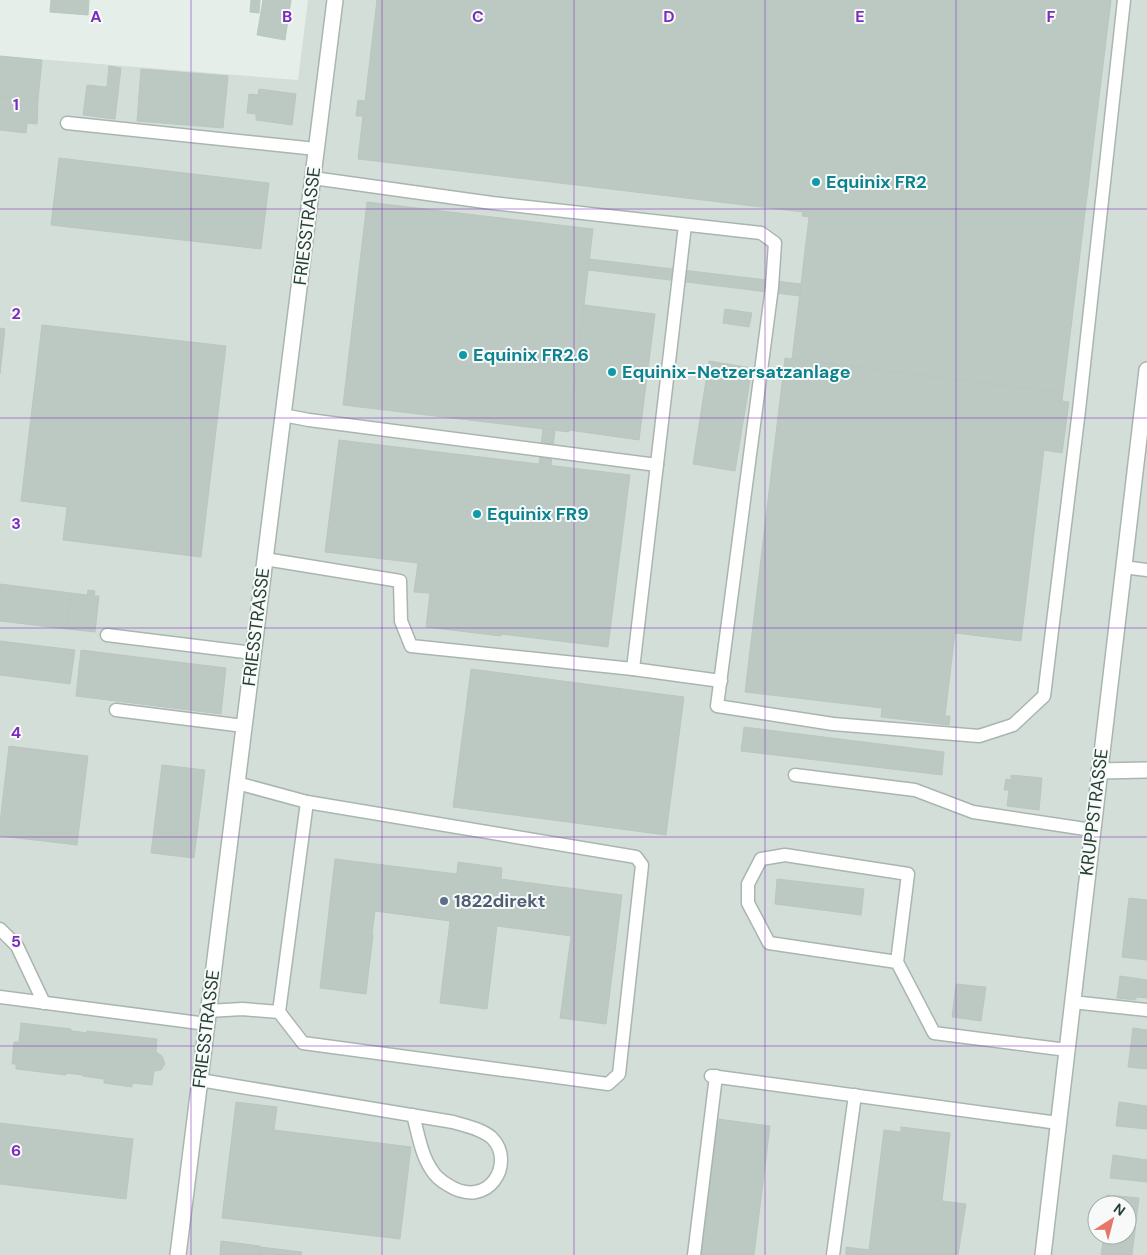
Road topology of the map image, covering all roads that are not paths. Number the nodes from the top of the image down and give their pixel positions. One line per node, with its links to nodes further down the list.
1 (335, 0): 4 (street, FRIESSTRASSE)
2 (1124, 0): 16 (lane)
3 (67, 123): 4 (lane)
4 (316, 149): 5 (street, FRIESSTRASSE)
5 (313, 178): 6 (lane); 8 (street, FRIESSTRASSE)
6 (685, 225): 9 (lane); 16 (lane)
7 (1147, 370): 11 (street, KRUPPSTRASSE)
8 (283, 416): 9 (lane); 10 (street, FRIESSTRASSE)
9 (657, 466): 15 (lane)
10 (265, 559): 14 (street, FRIESSTRASSE); 15 (lane)
11 (1124, 567): 12 (lane); 20 (street, KRUPPSTRASSE)
12 (1147, 570)
13 (107, 635): 14 (lane)
14 (253, 653): 18 (street, FRIESSTRASSE)
15 (633, 669): 16 (lane)
16 (721, 681)
17 (116, 710): 18 (lane)
18 (244, 726): 22 (street, FRIESSTRASSE)
19 (1147, 770): 20 (street)
20 (1099, 771): 24 (street, KRUPPSTRASSE)
21 (795, 776): 24 (lane)
22 (237, 783): 23 (lane); 32 (street, FRIESSTRASSE)
23 (307, 802): 31 (lane); 31 (lane)
24 (1092, 830): 29 (street, KRUPPSTRASSE)
25 (0, 929): 28 (lane)
26 (898, 962): 26 (lane); 33 (lane)
27 (0, 997): 28 (lane)
28 (44, 1002): 32 (lane)
29 (1072, 1002): 30 (lane); 33 (street, KRUPPSTRASSE)
30 (1147, 1010)
31 (279, 1012): 32 (lane)
32 (207, 1018): 34 (street, FRIESSTRASSE)
33 (1066, 1050): 37 (street, KRUPPSTRASSE)
34 (200, 1080): 36 (lane); 38 (street, FRIESSTRASSE)
35 (855, 1095): 37 (lane); 39 (lane); 40 (lane)
36 (413, 1115): 36 (lane)
37 (1058, 1123): 41 (street, KRUPPSTRASSE)
38 (178, 1255)
39 (694, 1255)
40 (833, 1255)
41 (1043, 1255)

